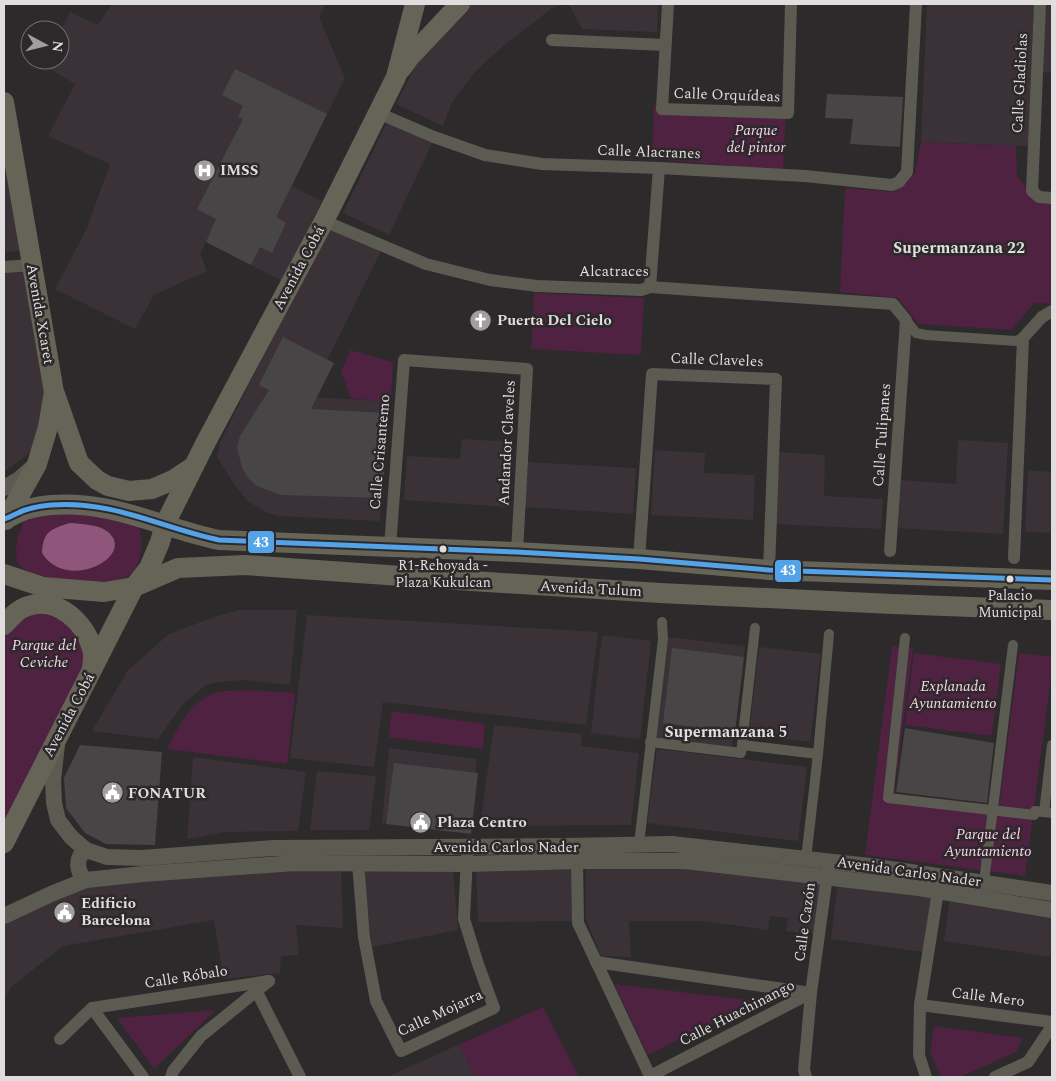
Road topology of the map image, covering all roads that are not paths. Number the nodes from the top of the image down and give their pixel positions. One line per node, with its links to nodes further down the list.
1 (415, 4): 9 (main road, Avenida Cobá)
2 (460, 4): 9 (main road)
3 (668, 4): 8 (street, Calle Orquídeas)
4 (791, 4): 8 (street, Calle Orquídeas)
5 (916, 4): 13 (street, Calle Alacranes)
6 (1040, 4): 14 (street, Calle Gladiolas)
7 (552, 40): 8 (street)
8 (665, 45)
9 (396, 77): 11 (main road, Avenida Cobá)
10 (4, 102): 12 (main road, Avenida Xcaret)
11 (378, 113): 13 (street, Calle Alacranes); 15 (main road, Avenida Cobá)
12 (8, 156): 16 (main road, Avenida Xcaret)
13 (659, 168): 18 (street)
14 (1052, 198)
15 (324, 221): 18 (street, Alcatraces); 25 (main road, Avenida Cobá)
16 (32, 266): 17 (street); 23 (main road, Avenida Xcaret)
17 (4, 268)
18 (650, 287): 20 (street, Alcatraces)
19 (1052, 311): 21 (street)
20 (906, 320): 21 (street); 31 (street, Calle Tulipanes)
21 (1023, 338): 33 (street)
22 (404, 360): 30 (street, Calle Crisantemo); 32 (street, Andandor Claveles)
23 (54, 392): 24 (main road, Avenida Xcaret); 25 (main road)
24 (36, 464): 26 (street); 27 (main road, Avenida Xcaret)
25 (195, 466): 28 (main road, Avenida Cobá)
26 (4, 488)
27 (5, 522): 28 (main road)
28 (165, 524): 29 (main road); 39 (main road, Avenida Cobá)
29 (201, 536): 30 (main road); 35 (main road)
30 (390, 547): 32 (main road)
31 (890, 551)
32 (517, 552): 34 (main road)
33 (1014, 558)
34 (639, 559): 36 (main road); 36 (street, Calle Claveles)
35 (194, 567): 39 (main road, Avenida Tulum); 40 (main road, Avenida Tulum)
36 (769, 570): 38 (main road)
37 (4, 574): 39 (main road, Avenida Tulum)
38 (1052, 580)
39 (134, 587): 47 (main road, Avenida Cobá)
40 (1052, 610)
41 (662, 622): 49 (street)
42 (4, 625): 47 (main road)
43 (755, 628): 50 (street)
44 (828, 634): 52 (street)
45 (905, 638): 53 (street)
46 (1013, 645): 53 (street)
47 (92, 670): 48 (main road, Avenida Cobá)
48 (59, 734): 55 (main road, Avenida Cobá); 58 (street, Avenida Carlos Nader)
49 (650, 742): 50 (street); 56 (street)
50 (742, 745): 52 (street)
51 (1052, 746): 54 (street)
52 (818, 754): 59 (street)
53 (994, 810): 54 (street); 66 (street)
54 (1048, 812)
55 (4, 843)
56 (639, 844): 57 (street, Avenida Carlos Nader); 59 (street, Avenida Carlos Nader)
57 (468, 847): 58 (street, Avenida Carlos Nader); 62 (street, Calle Mojarra)
58 (86, 850): 65 (street)
59 (806, 859): 63 (street, Avenida Carlos Nader)
60 (577, 861): 62 (street, Avenida Carlos Nader); 63 (street, Avenida Carlos Nader); 71 (street, Calle Huachinango)
61 (358, 863): 62 (street, Avenida Carlos Nader); 62 (street, Calle Mojarra); 65 (street, Avenida Carlos Nader)
62 (467, 864)
63 (828, 869): 64 (street, Avenida Carlos Nader); 73 (street, Calle Cazón)
64 (886, 876): 66 (street, Avenida Carlos Nader); 67 (street, Avenida Carlos Nader)
65 (86, 880): 70 (street, Avenida Carlos Nader)
66 (984, 882): 68 (street, Avenida Carlos Nader)
67 (938, 891): 69 (street, Avenida Carlos Nader); 74 (street)
68 (1052, 893)
69 (1052, 910)
70 (4, 916)
71 (596, 962): 73 (street, Calle Huachinango); 73 (street, Calle Huachinango)
72 (256, 992): 75 (street, Calle Róbalo); 79 (street, Calle Róbalo); 80 (street)
73 (811, 994): 81 (street, Calle Cazón)
74 (920, 1005): 76 (street, Calle Mero); 82 (street)
75 (92, 1008): 77 (street); 78 (street)
76 (1052, 1024): 83 (street, Calle Mero)
77 (60, 1039)
78 (144, 1077)
79 (171, 1077)
80 (300, 1077)
81 (806, 1077)
82 (926, 1077)
83 (996, 1077)

